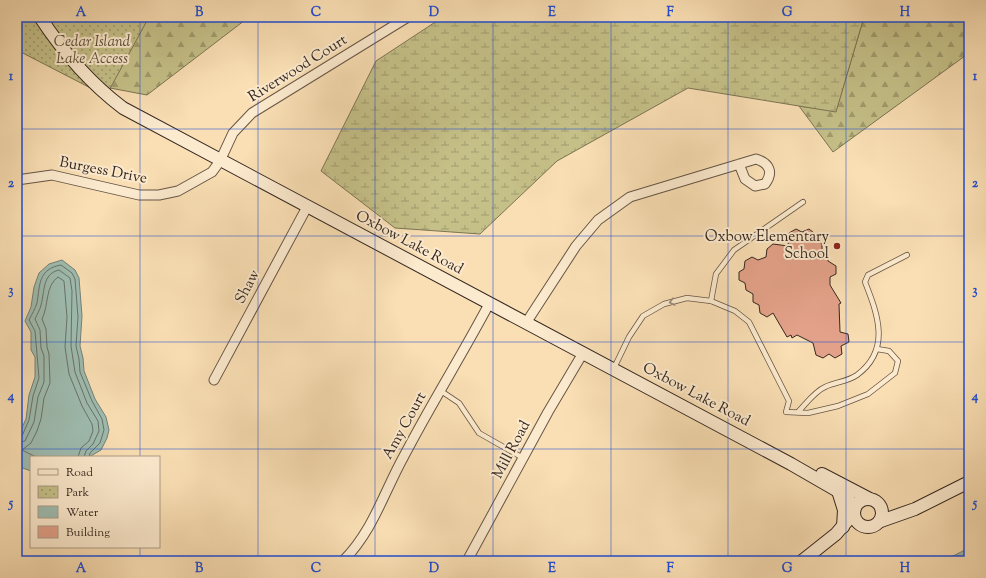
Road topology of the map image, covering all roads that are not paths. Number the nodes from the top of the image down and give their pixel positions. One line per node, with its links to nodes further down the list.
1 (40, 17): 3 (street, Oxbow Lake Road)
2 (408, 17): 3 (street, Riverwood Court)
3 (220, 161): 5 (street, Burgess Drive); 7 (street, Oxbow Lake Road)
4 (738, 164): 11 (street)
5 (17, 180)
6 (803, 202): 9 (lane)
7 (307, 207): 10 (street, Oxbow Lake Road); 15 (street, Shaw)
8 (907, 255): 12 (lane)
9 (711, 300): 14 (lane, one-way to 14); 17 (lane)
10 (489, 304): 11 (street, Oxbow Lake Road); 16 (street, Amy Court)
11 (526, 323): 13 (street, Oxbow Lake Road)
12 (876, 349): 17 (lane); 17 (lane)
13 (583, 353): 14 (street, Oxbow Lake Road); 18 (street, Mill Road)
14 (613, 369): 19 (street, Oxbow Lake Road)
15 (214, 380)
16 (441, 391): 18 (lane); 29 (street, Amy Court)
17 (798, 412)
18 (523, 458): 30 (street, Mill Road)
19 (791, 464): 22 (street, Oxbow Lake Road); 23 (street, Oxbow Lake Road)
20 (969, 482): 21 (street)
21 (957, 487): 24 (street); 26 (street)
22 (838, 492): 25 (street, Oxbow Lake Road); 28 (street)
23 (868, 498): 24 (street); 25 (street)
24 (881, 507): 26 (street)
25 (854, 510): 27 (street); 28 (street)
26 (881, 521): 27 (street)
27 (863, 526): 32 (street)
28 (843, 527): 31 (street)
29 (343, 561)
30 (467, 561)
31 (802, 561)
32 (811, 561)

